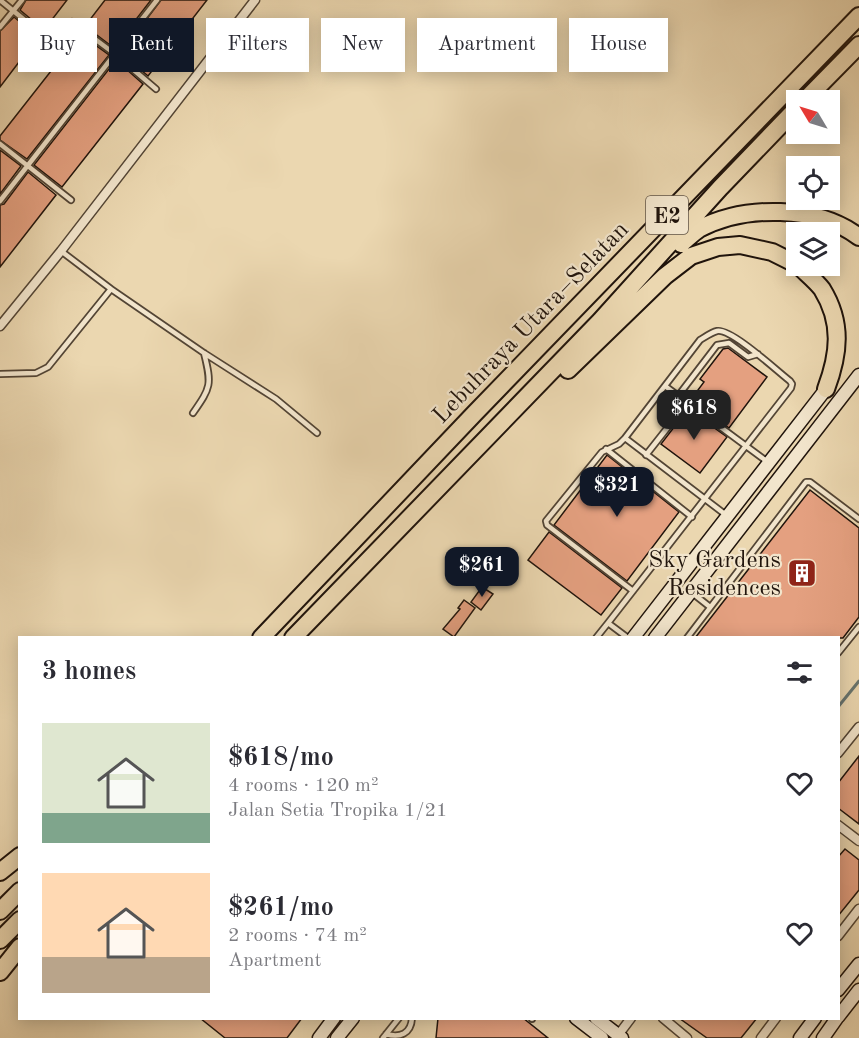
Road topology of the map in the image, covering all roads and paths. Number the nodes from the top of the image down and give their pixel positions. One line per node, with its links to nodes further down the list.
1 (0, 0): 5 (lane)
2 (22, 0): 5 (lane)
3 (157, 0): 8 (lane)
4 (255, 0): 21 (street)
5 (14, 10): 7 (lane); 9 (lane)
6 (859, 16): 53 (highway, Lebuhraya Utara–Selatan / E2)
7 (23, 18)
8 (143, 18)
9 (0, 27)
10 (859, 45): 14 (highway)
11 (109, 62): 17 (lane)
12 (136, 72): 13 (lane)
13 (156, 89)
14 (815, 90)
15 (786, 120): 25 (highway, Lebuhraya Utara–Selatan / E2)
16 (0, 144): 17 (lane)
17 (28, 165): 18 (lane); 19 (lane)
18 (70, 200)
19 (0, 201)
20 (859, 237): 25 (highway)
21 (62, 251): 24 (lane); 26 (street)
22 (786, 259): 36 (highway)
23 (809, 276): 32 (highway)
24 (111, 289): 27 (lane); 29 (lane)
25 (600, 321): 36 (highway, Lebuhraya Utara–Selatan / E2)
26 (0, 326)
27 (204, 353): 35 (lane); 37 (lane)
28 (758, 354): 31 (lane); 33 (lane); 39 (lane)
29 (0, 374)
30 (859, 375): 48 (street)
31 (665, 386): 33 (lane); 38 (lane)
32 (826, 389): 42 (street)
33 (678, 396): 34 (lane)
34 (687, 402): 39 (lane); 41 (lane)
35 (193, 413)
36 (495, 430): 54 (highway, Lebuhraya Utara–Selatan / E2)
37 (317, 433)
38 (625, 438): 40 (lane); 41 (lane)
39 (746, 446): 42 (lane); 43 (lane)
40 (606, 449): 45 (lane); 47 (lane)
41 (646, 455): 43 (lane)
42 (769, 463): 44 (street)
43 (705, 500): 44 (lane); 45 (lane)
44 (727, 516): 56 (street)
45 (692, 517): 47 (lane)
46 (859, 519): 49 (lane)
47 (633, 591): 50 (lane)
48 (690, 592): 49 (lane); 57 (street)
49 (710, 607): 58 (lane)
50 (608, 623): 52 (lane); 55 (lane)
51 (859, 627): 59 (lane)
52 (598, 635)
53 (263, 636)
54 (295, 636)
55 (625, 636)
56 (635, 636)
57 (657, 636)
58 (688, 636)
59 (840, 651)
60 (859, 727): 61 (street)
61 (840, 751)
62 (840, 827): 63 (street)
63 (859, 841)
64 (18, 858): 65 (highway)
65 (0, 872)
66 (18, 893): 68 (highway)
67 (859, 909): 70 (street)
68 (0, 911)
69 (18, 922): 71 (highway)
70 (840, 933)
71 (0, 940)
72 (18, 950): 74 (highway)
73 (859, 964): 75 (street)
74 (0, 972)
75 (840, 988)
76 (859, 990): 77 (street)
77 (840, 1015)
78 (332, 1020): 91 (street)
79 (351, 1020): 92 (street)
80 (396, 1020): 89 (lane)
81 (412, 1020): 89 (lane)
82 (579, 1020): 93 (street)
83 (598, 1020): 90 (street)
84 (630, 1020): 90 (street)
85 (665, 1020): 94 (street)
86 (774, 1020): 95 (street)
87 (814, 1020): 96 (street)
88 (836, 1020): 97 (street)
89 (385, 1036)
90 (619, 1037)
91 (319, 1038)
92 (337, 1038)
93 (602, 1038)
94 (687, 1038)
95 (761, 1038)
96 (800, 1038)
97 (823, 1038)

